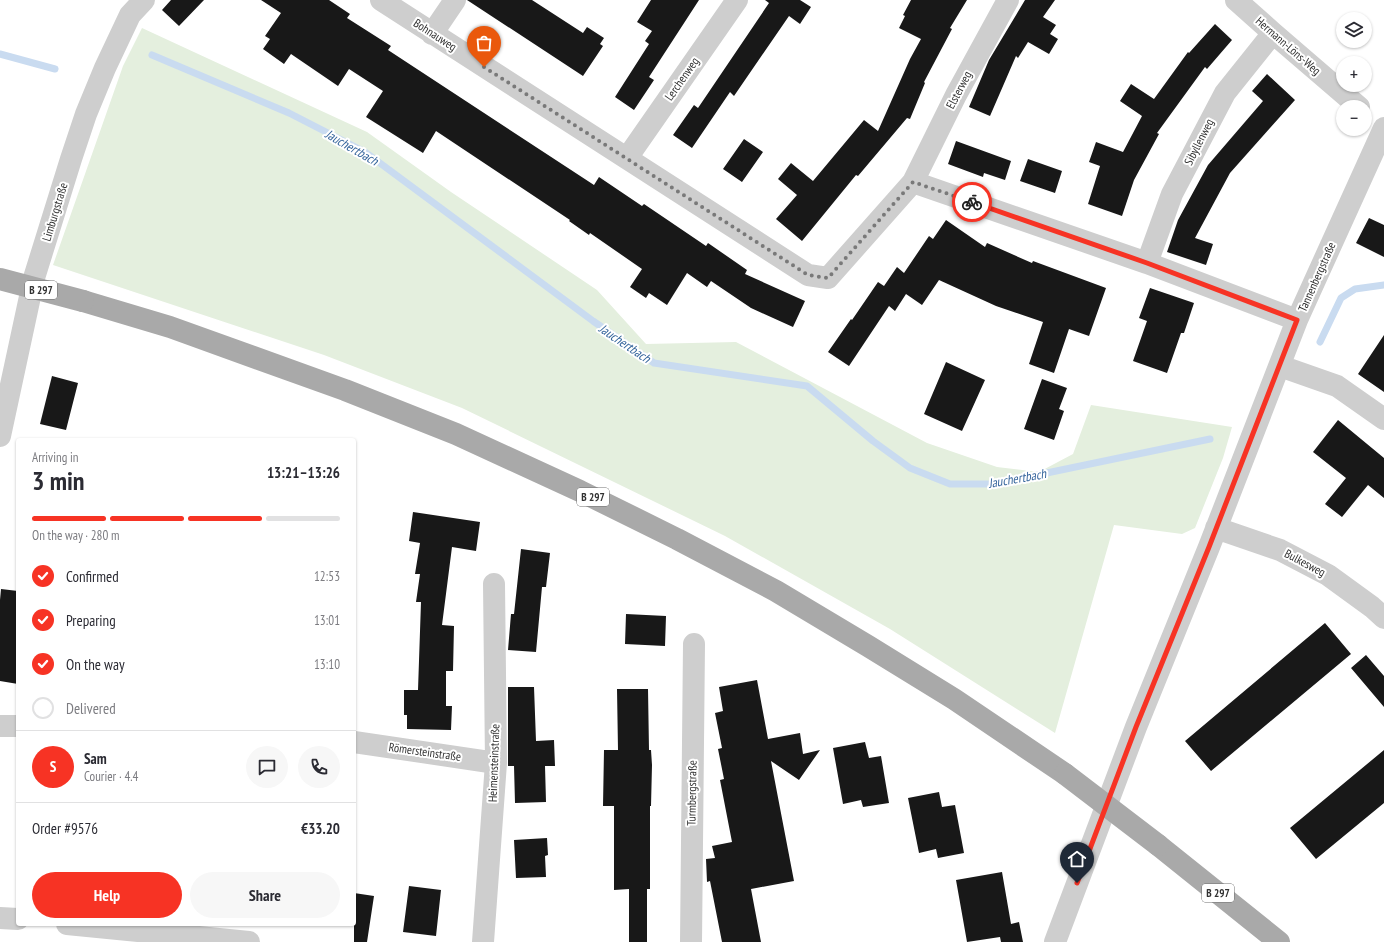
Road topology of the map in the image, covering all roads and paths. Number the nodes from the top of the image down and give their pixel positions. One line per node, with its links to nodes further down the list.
1 (144, 0): 19 (street, Limburgstraße)
2 (381, 0): 8 (street, Bohnauweg)
3 (455, 0): 8 (street)
4 (737, 0): 12 (street, Lerchenweg)
5 (1008, 0): 13 (street, Elsterweg)
6 (1236, 0): 7 (street, Hermann-Löns-Weg)
7 (1273, 33): 9 (street, Hermann-Löns-Weg); 14 (street, Sibyllenweg)
8 (432, 34): 12 (street, Bohnauweg)
9 (1351, 100)
10 (1372, 118): 11 (street)
11 (1384, 128): 16 (street, Tannenbergstraße)
12 (627, 158): 13 (street, Bohnauweg)
13 (913, 182): 14 (street)
14 (1147, 263): 16 (street)
15 (0, 280): 35 (main road, B 297, bridge)
16 (1297, 320): 17 (street, Tannenbergstraße)
17 (1280, 366): 18 (street); 20 (street, Tannenbergstraße)
18 (1384, 418)
19 (0, 436)
20 (1216, 528): 22 (street, Bulkesweg); 34 (street, Tannenbergstraße)
21 (494, 584): 27 (street, Heimensteinstraße)
22 (1384, 618)
23 (694, 644): 33 (street, Turmbergstraße)
24 (0, 726): 25 (street)
25 (16, 726)
26 (356, 742): 27 (street, Römersteinstraße)
27 (496, 763): 32 (street, Heimensteinstraße)
28 (0, 918): 29 (street)
29 (16, 919)
30 (86, 926): 31 (street)
31 (249, 942)
32 (483, 942)
33 (690, 942)
34 (1055, 942)
35 (1278, 942)

